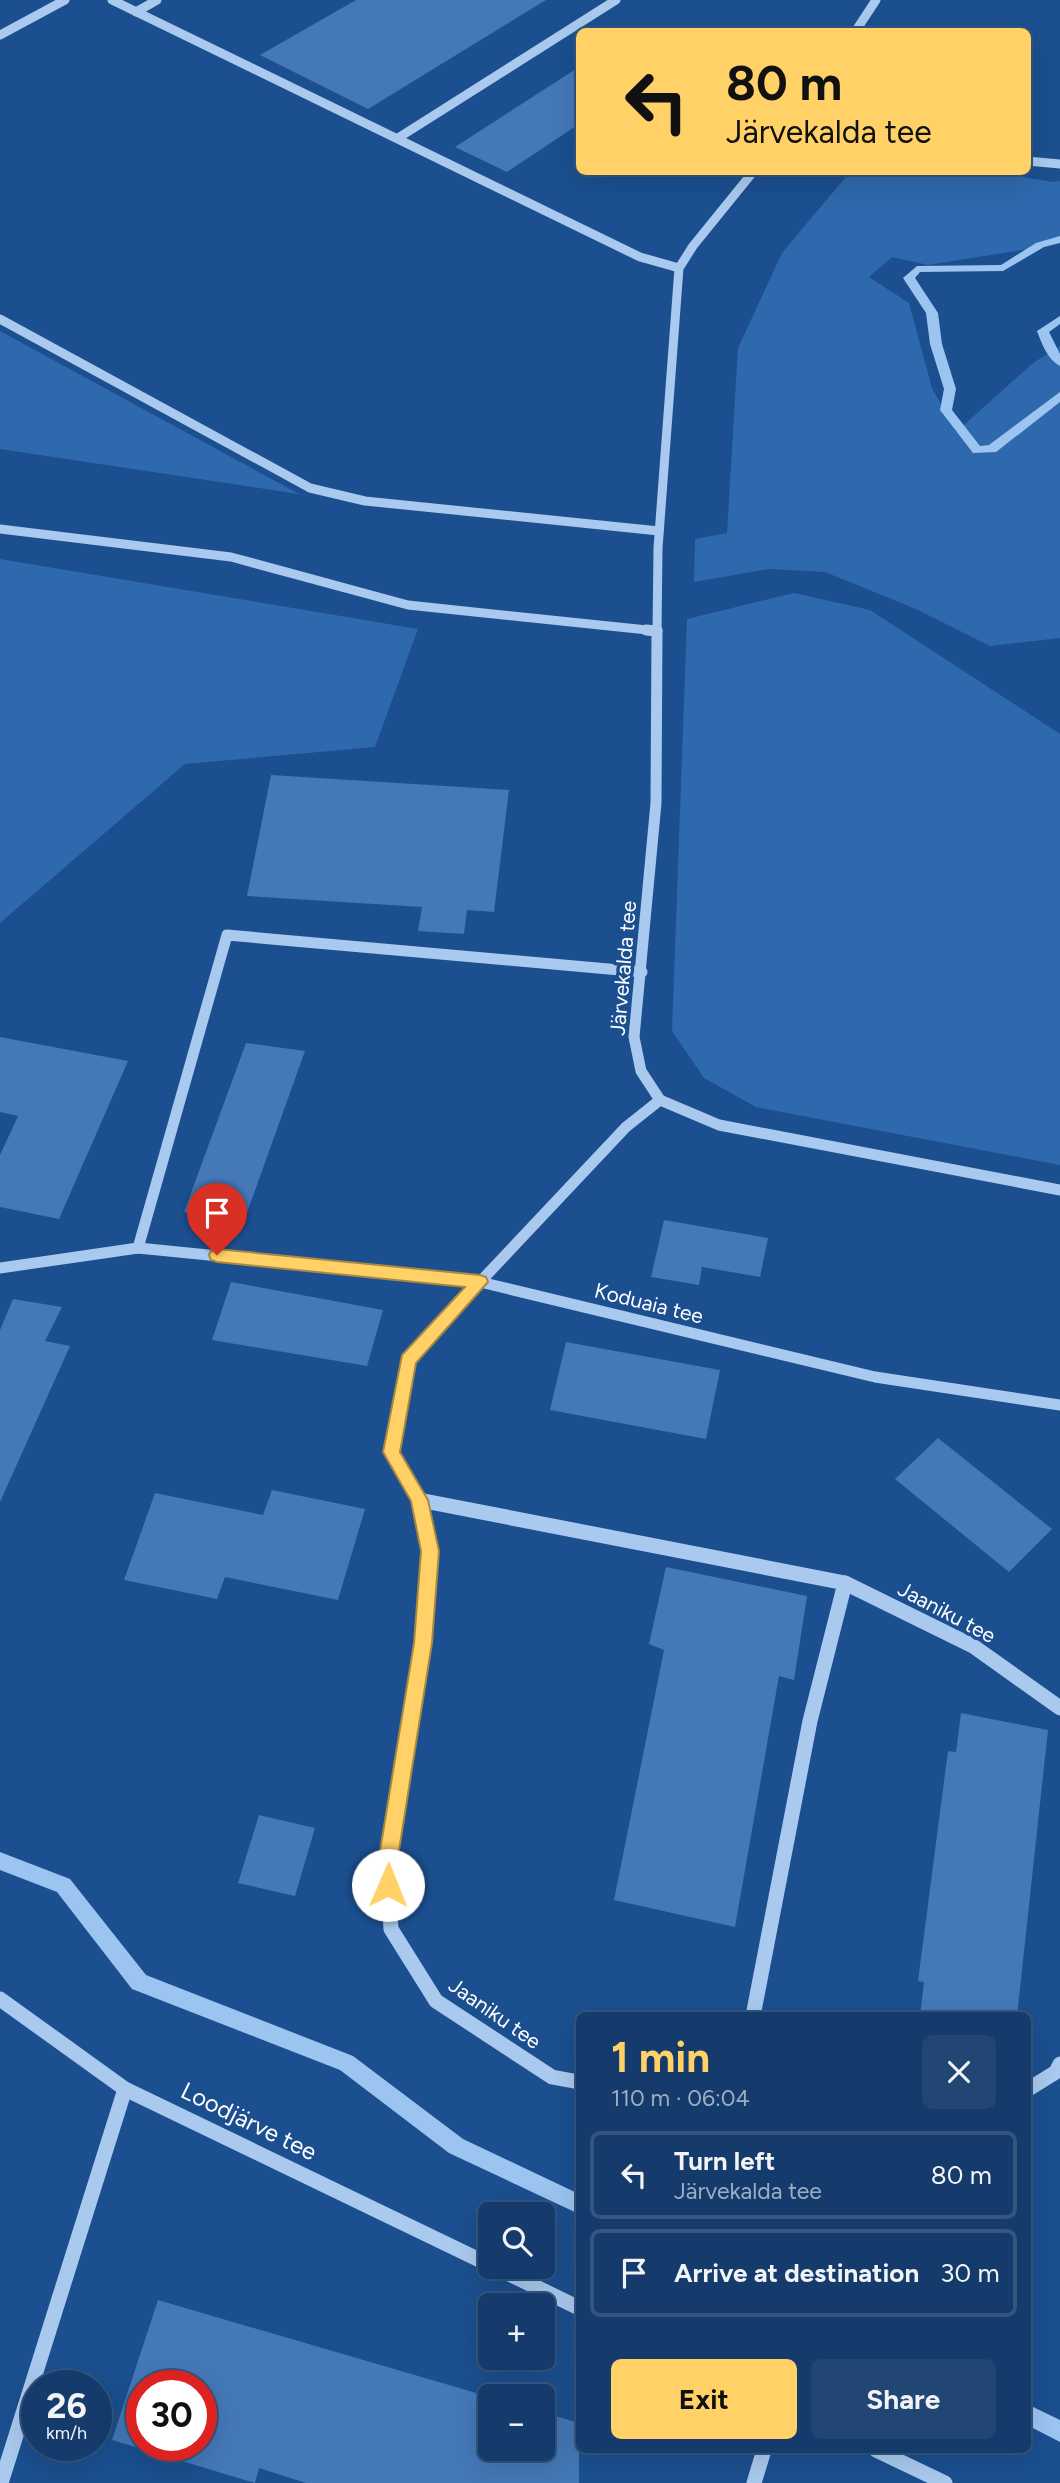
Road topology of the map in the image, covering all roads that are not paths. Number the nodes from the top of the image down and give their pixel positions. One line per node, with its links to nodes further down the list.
1 (65, 0): 8 (street)
2 (112, 0): 6 (street)
3 (157, 0): 6 (street)
4 (616, 0): 9 (street)
5 (876, 0): 7 (street)
6 (136, 12): 9 (street)
7 (858, 28)
8 (0, 35)
9 (398, 138): 13 (street)
10 (1031, 161): 11 (street)
11 (1060, 164)
12 (752, 175): 13 (street)
13 (680, 268): 16 (street)
14 (0, 319): 16 (street)
15 (0, 529): 18 (street)
16 (659, 531): 17 (street)
17 (658, 548): 18 (street, Järvekalda tee)
18 (657, 631): 19 (street, Järvekalda tee)
19 (642, 972): 20 (street, Järvekalda tee); 22 (street)
20 (660, 1100): 21 (street); 24 (street)
21 (1060, 1190)
22 (138, 1248): 23 (street); 24 (street)
23 (0, 1268)
24 (480, 1282): 25 (street, Koduaia tee); 26 (street, Jaaniku tee)
25 (1060, 1405)
26 (419, 1500): 27 (street, Jaaniku tee); 32 (street, Jaaniku tee)
27 (845, 1583): 28 (street, Jaaniku tee); 30 (street)
28 (1060, 1708)
29 (0, 1999): 34 (street, Loodjärve tee)
30 (754, 2012)
31 (1060, 2064): 33 (street)
32 (576, 2081)
33 (1031, 2088)
34 (125, 2089): 35 (street, Loodjärve tee); 40 (street)
35 (478, 2259)
36 (519, 2279): 37 (street, Loodjärve tee)
37 (576, 2307)
38 (763, 2453): 41 (street)
39 (882, 2453): 42 (street)
40 (1, 2483)
41 (754, 2483)
42 (945, 2483)

